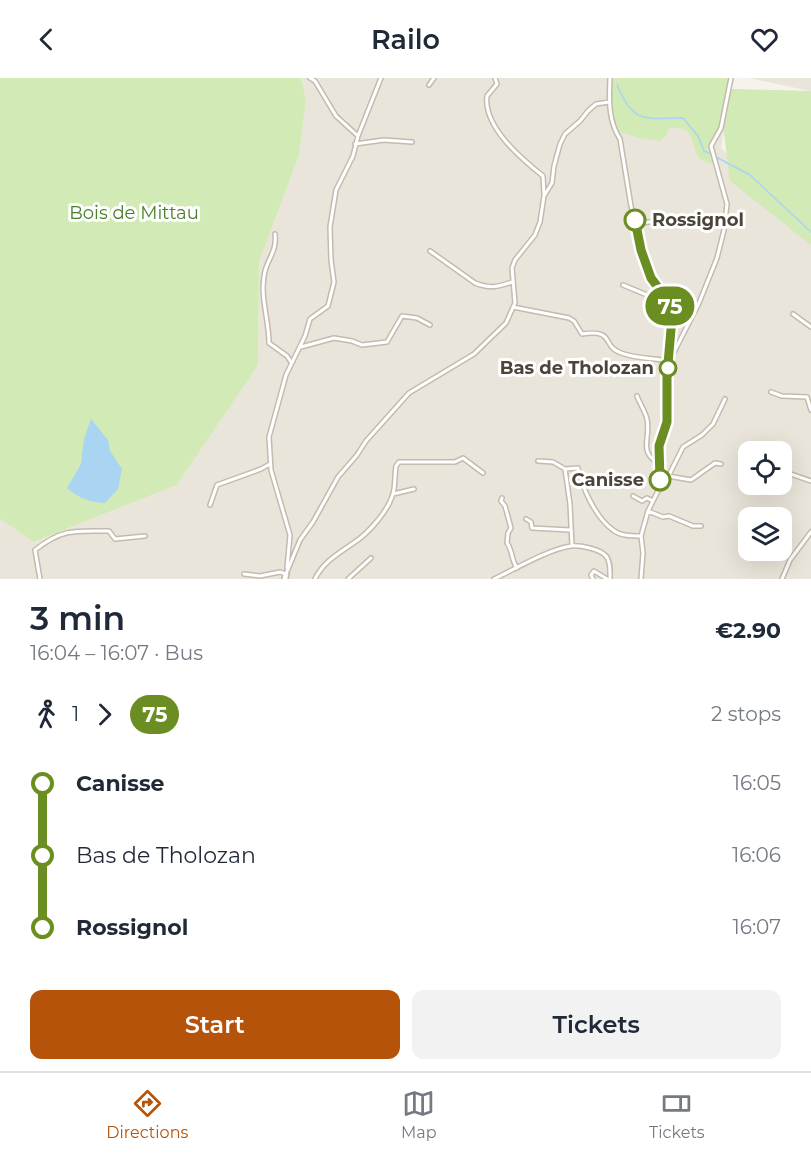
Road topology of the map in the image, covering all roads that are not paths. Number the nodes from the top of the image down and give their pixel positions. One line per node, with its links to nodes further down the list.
1 (310, 78): 9 (street)
2 (381, 78): 9 (street)
3 (435, 78): 7 (street)
4 (495, 78): 12 (street)
5 (610, 78): 8 (street)
6 (731, 78): 25 (street)
7 (429, 85)
8 (609, 102): 12 (street); 14 (street)
9 (358, 136): 11 (street)
10 (412, 141): 11 (street)
11 (355, 144): 24 (street)
12 (544, 196): 17 (street)
13 (668, 219): 14 (street)
14 (636, 224): 19 (street)
15 (275, 234): 27 (street)
16 (430, 251): 17 (street)
17 (513, 282): 20 (street)
18 (623, 285): 19 (street)
19 (660, 291): 25 (street)
20 (513, 307): 26 (street); 59 (street)
21 (793, 314): 23 (street)
22 (430, 325): 24 (street)
23 (811, 327)
24 (299, 347): 27 (street)
25 (672, 350): 26 (street)
26 (669, 361): 33 (street)
27 (291, 362): 34 (street)
28 (771, 392): 31 (street)
29 (637, 396): 33 (street)
30 (725, 399): 39 (street)
31 (811, 410)
32 (538, 461): 36 (street)
33 (658, 463): 41 (street)
34 (270, 464): 47 (street); 59 (street)
35 (721, 464): 39 (street)
36 (565, 469): 51 (street); 54 (street)
37 (483, 473): 43 (street)
38 (792, 474): 40 (street)
39 (668, 476): 41 (street)
40 (811, 481)
41 (661, 485): 46 (street)
42 (414, 489): 43 (street)
43 (393, 494): 61 (street)
44 (633, 496): 46 (street)
45 (502, 498): 57 (street)
46 (653, 501): 48 (street)
47 (210, 506)
48 (648, 511): 50 (street); 54 (street)
49 (526, 519): 51 (street)
50 (701, 526)
51 (570, 530): 55 (street)
52 (811, 532): 67 (street)
53 (145, 536): 60 (street)
54 (641, 536): 66 (street)
55 (572, 546): 57 (street); 65 (street)
56 (371, 558): 62 (street)
57 (518, 568): 63 (street)
58 (244, 574): 59 (street)
59 (286, 574)
60 (40, 579)
61 (315, 579)
62 (348, 579)
63 (494, 579)
64 (593, 579): 65 (street)
65 (609, 579)
66 (641, 579)
67 (782, 579)

